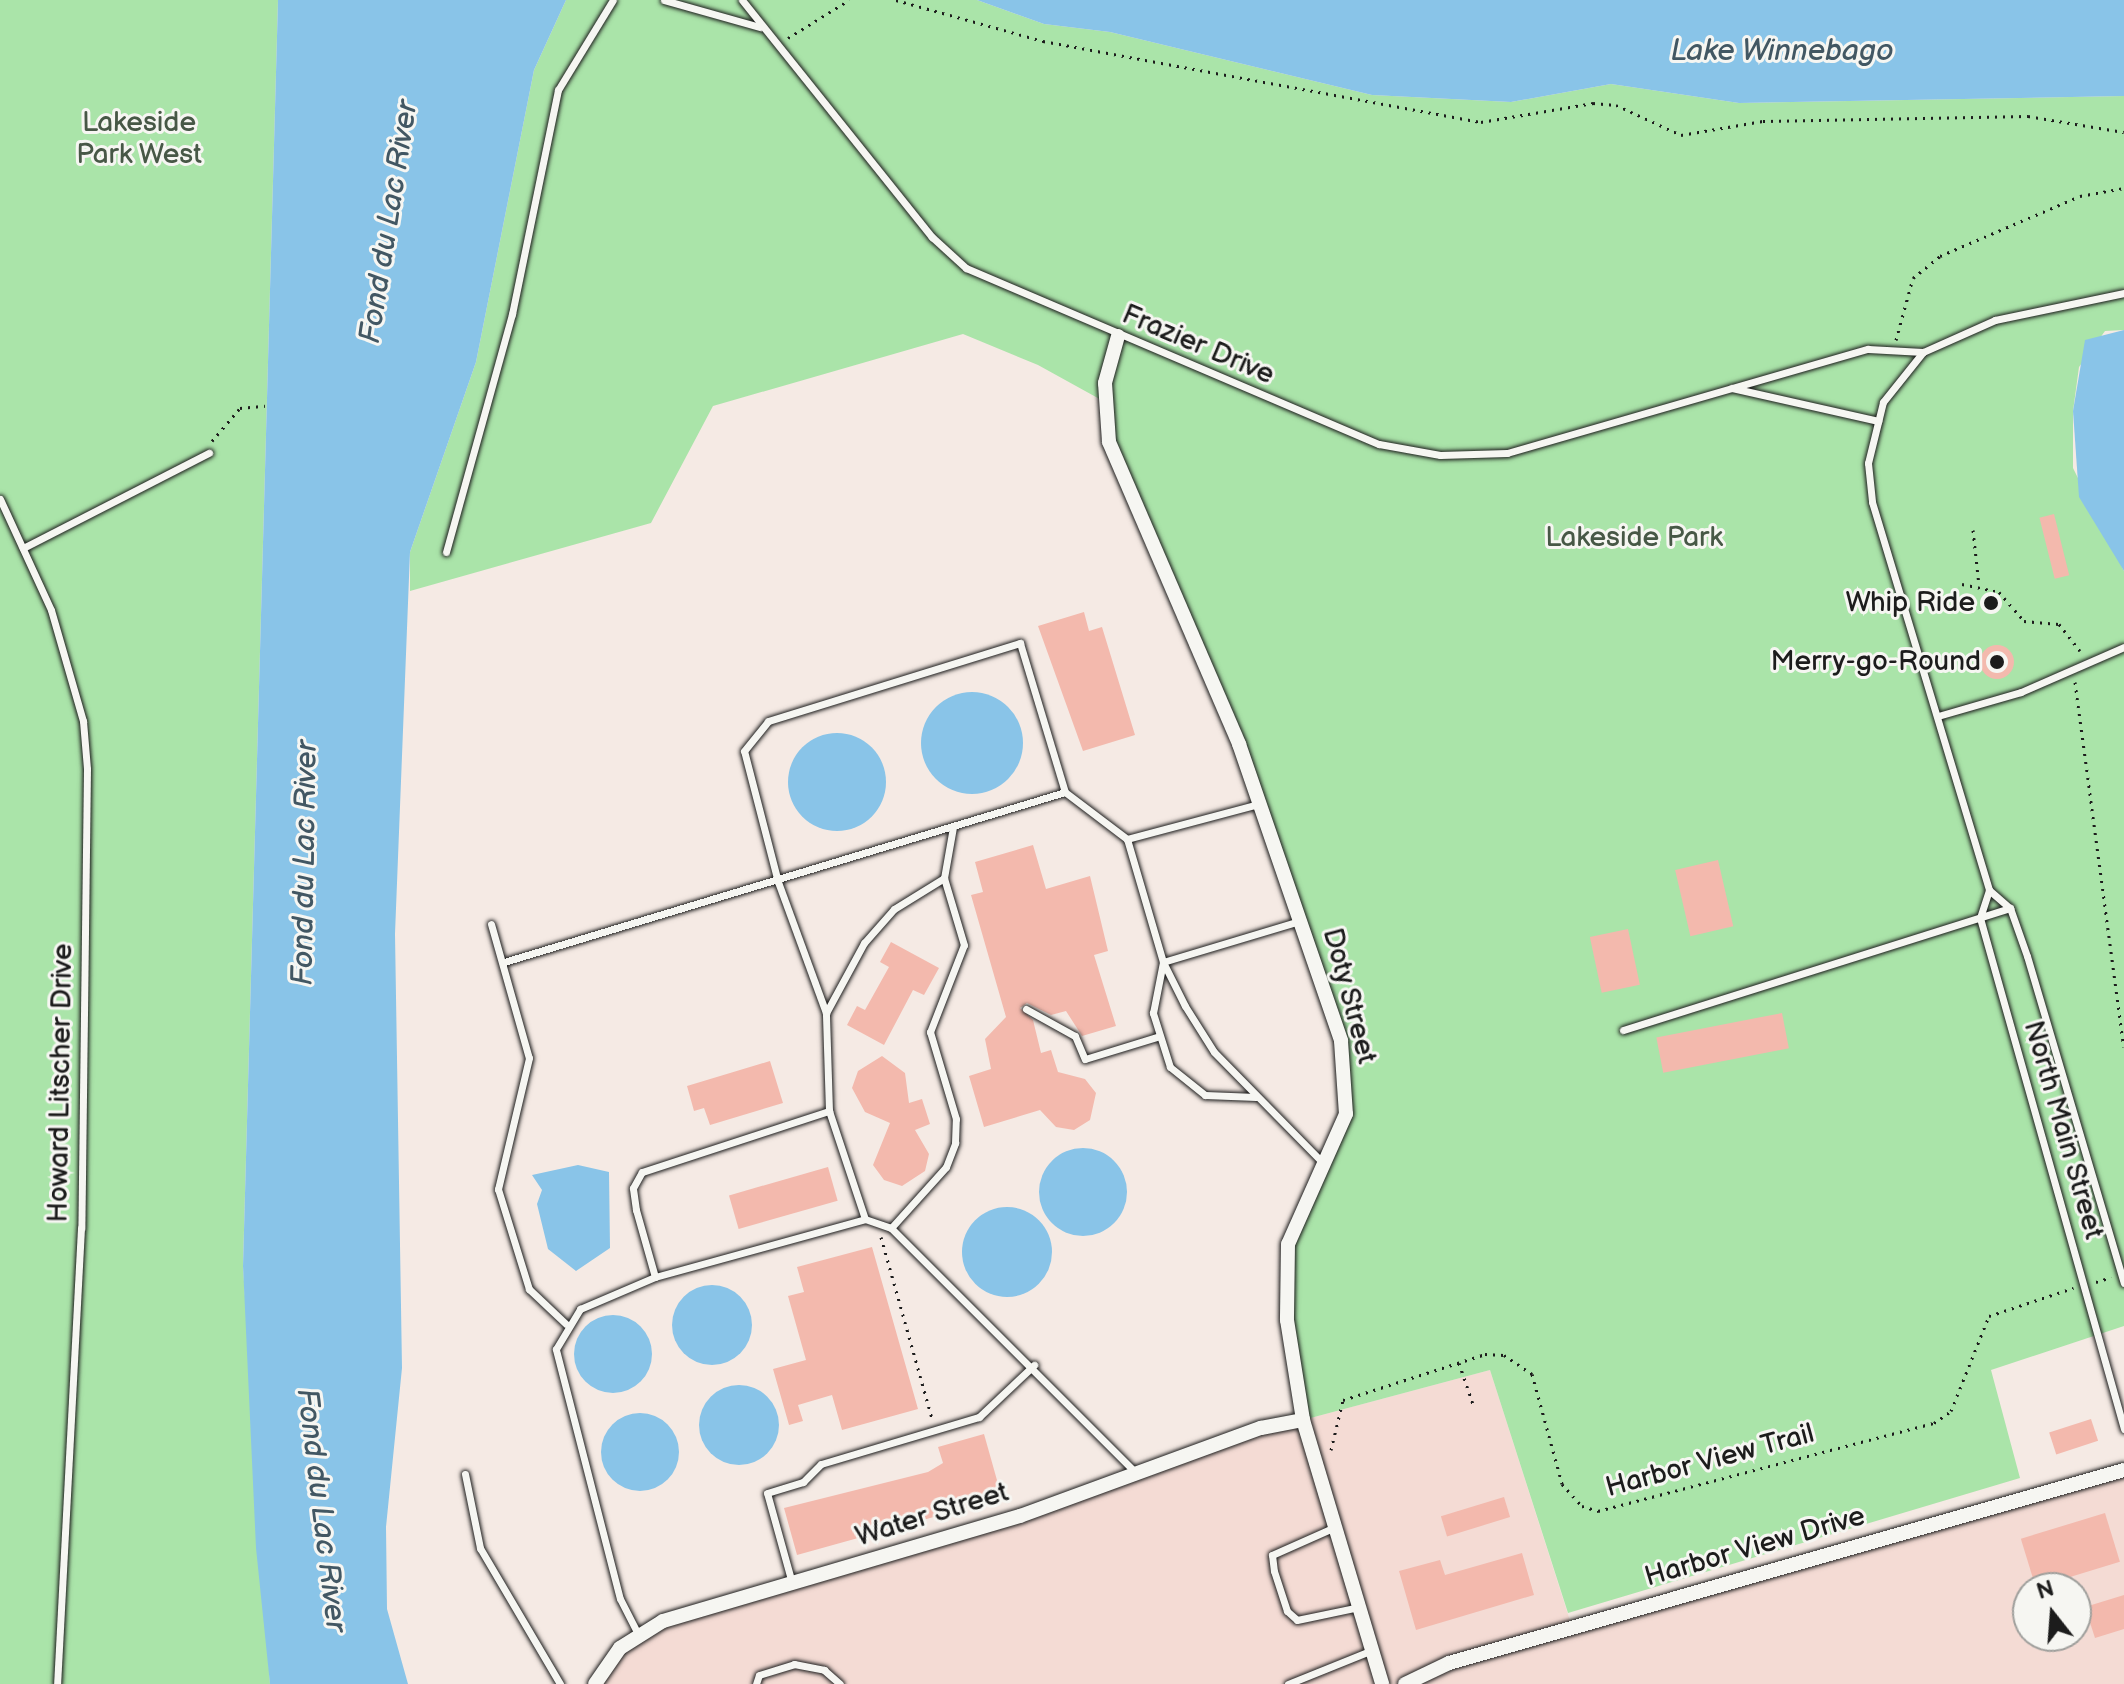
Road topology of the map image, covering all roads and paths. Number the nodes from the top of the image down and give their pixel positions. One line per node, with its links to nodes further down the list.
1 (613, 0): 21 (lane)
2 (664, 0): 6 (lane)
3 (742, 0): 6 (lane, Frazier Drive)
4 (849, 0): 7 (path)
5 (896, 0): 8 (path)
6 (760, 27): 7 (lane, Frazier Drive)
7 (777, 47): 11 (lane, Frazier Drive)
8 (2124, 132)
9 (2124, 188): 12 (path)
10 (2124, 293): 13 (lane)
11 (1118, 336): 14 (lane, Frazier Drive); 29 (street, Doty Street)
12 (1895, 343)
13 (1923, 352): 14 (lane, Frazier Drive); 16 (lane)
14 (1726, 388): 16 (lane, Frazier Drive)
15 (265, 406): 17 (path)
16 (1878, 421): 27 (lane)
17 (209, 453): 20 (lane)
18 (0, 499): 20 (lane, Howard Litscher Drive)
19 (1973, 530): 23 (path)
20 (23, 548): 72 (lane, Howard Litscher Drive)
21 (446, 552)
22 (1962, 584): 23 (path)
23 (1979, 585): 25 (path)
24 (2124, 647): 25 (lane)
25 (2090, 662): 26 (lane)
26 (2073, 671): 27 (lane); 45 (path)
27 (1938, 716): 34 (lane)
28 (1065, 792): 30 (lane); 31 (lane); 33 (lane)
29 (1261, 804): 31 (lane); 37 (street, Doty Street)
30 (953, 827): 32 (lane); 33 (lane)
31 (1127, 839): 40 (lane)
32 (944, 878): 42 (lane); 51 (lane)
33 (778, 882): 39 (lane); 42 (lane)
34 (1989, 890): 35 (lane); 36 (lane)
35 (2010, 908): 36 (lane); 52 (lane, North Main Street)
36 (1980, 918): 43 (lane); 55 (lane, North Main Street)
37 (1302, 920): 40 (lane); 48 (street, Doty Street)
38 (491, 924): 39 (lane)
39 (504, 962): 56 (lane)
40 (1163, 962): 44 (lane); 46 (lane)
41 (1026, 1009): 44 (lane)
42 (826, 1013): 47 (lane)
43 (1623, 1030)
44 (1160, 1036): 46 (lane)
45 (2124, 1047)
46 (1256, 1097): 48 (lane)
47 (829, 1111): 49 (lane); 53 (lane)
48 (1321, 1161): 60 (street, Doty Street)
49 (865, 1219): 50 (lane); 53 (lane)
50 (878, 1223): 51 (lane); 62 (path)
51 (891, 1228): 58 (lane)
52 (2121, 1274): 54 (lane, North Main Street); 55 (path, Harbor View Trail)
53 (655, 1277): 56 (lane)
54 (2124, 1283)
55 (2084, 1285): 57 (path, Harbor View Trail); 61 (lane, North Main Street)
56 (566, 1324): 70 (lane)
57 (1459, 1363): 59 (path); 63 (path, Harbor View Trail)
58 (1034, 1365): 62 (lane); 66 (lane)
59 (1474, 1407)
60 (1303, 1420): 66 (street, Water Street); 67 (street, Doty Street)
61 (2124, 1429)
62 (935, 1430): 68 (lane)
63 (1331, 1453)
64 (2124, 1470): 79 (street, Harbor View Drive)
65 (465, 1474): 73 (lane)
66 (1137, 1474): 68 (street, Water Street)
67 (1335, 1527): 69 (street, Doty Street); 69 (lane)
68 (792, 1583): 70 (street, Water Street)
69 (1359, 1607): 71 (street, Doty Street)
70 (638, 1634): 74 (street)
71 (1372, 1650): 77 (lane); 78 (street, Doty Street)
72 (57, 1684)
73 (560, 1684)
74 (595, 1684)
75 (756, 1684): 76 (lane)
76 (840, 1684)
77 (1288, 1684)
78 (1382, 1684)
79 (1405, 1684)

